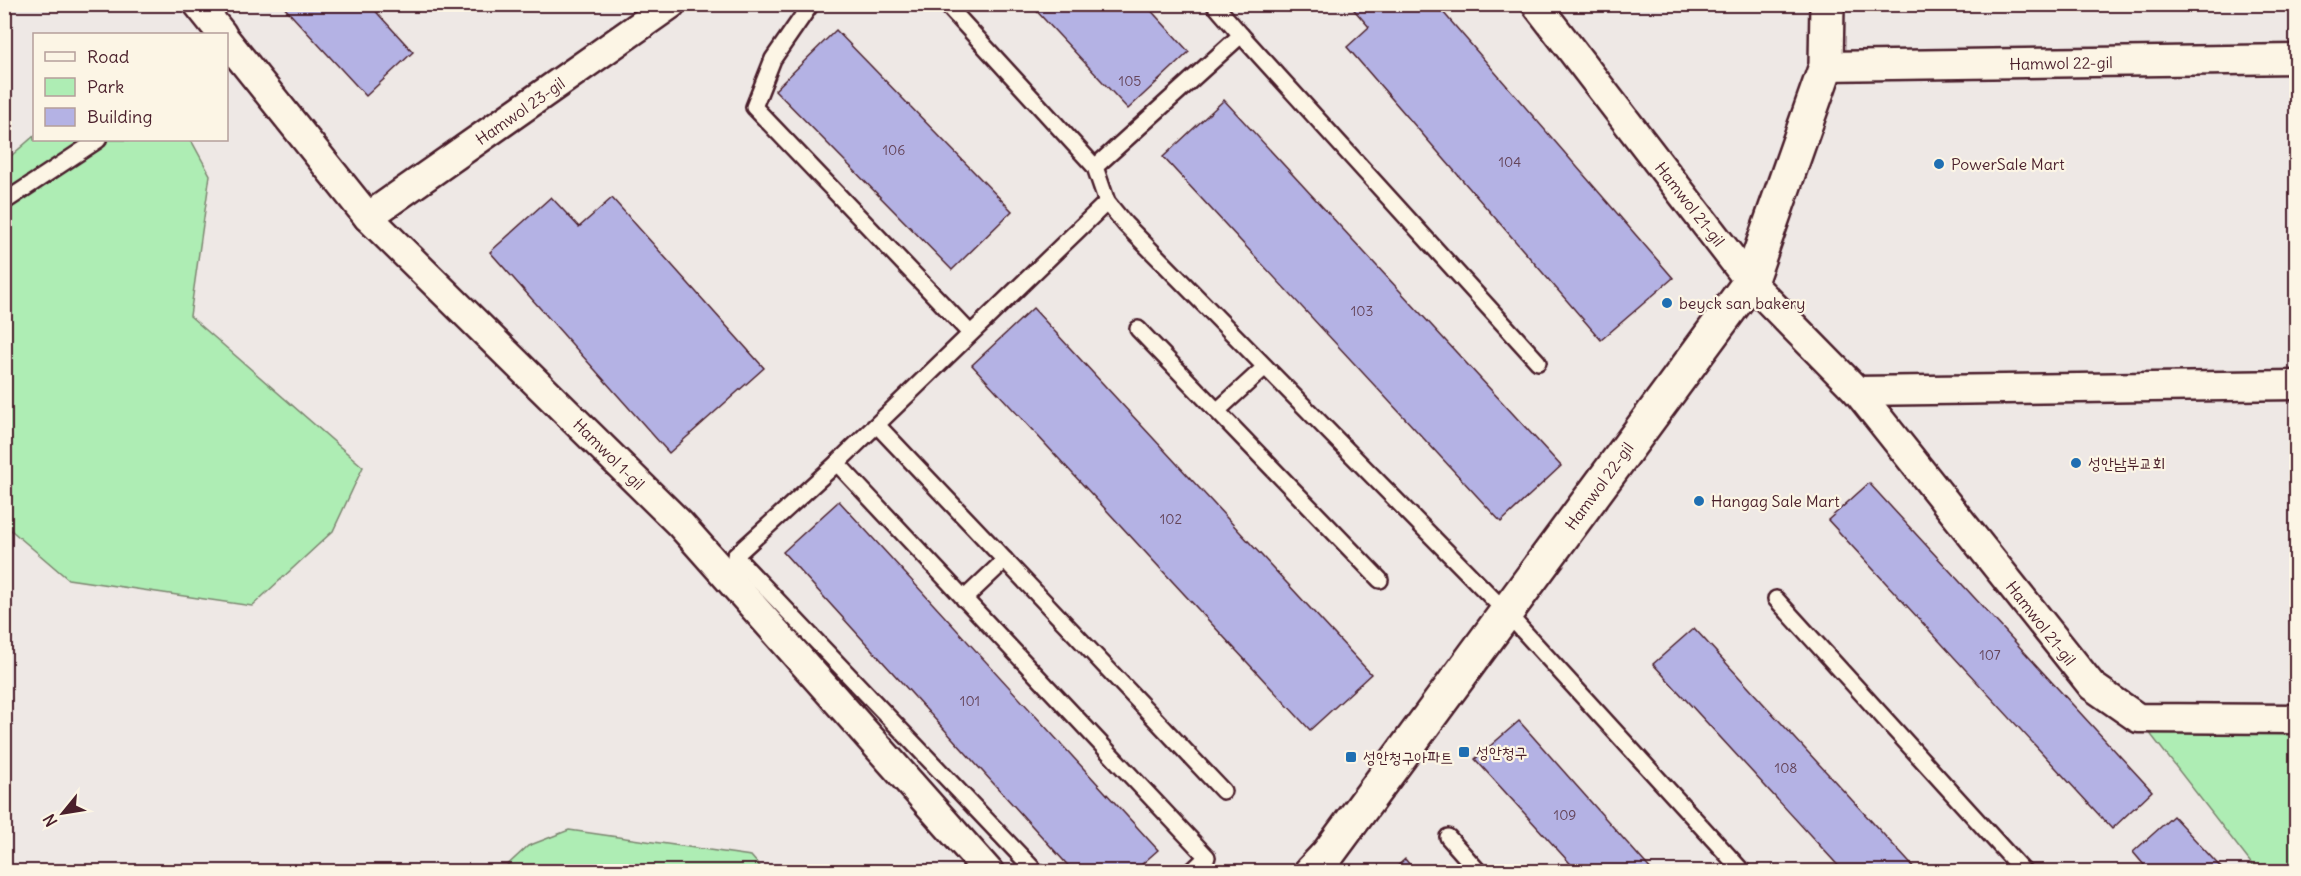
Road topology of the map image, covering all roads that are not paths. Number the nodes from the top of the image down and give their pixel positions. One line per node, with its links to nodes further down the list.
1 (198, 4): 8 (street, Hamwol 1-gil)
2 (671, 4): 17 (street, Hamwol 23-gil)
3 (811, 4): 20 (lane)
4 (946, 4): 14 (lane)
5 (1214, 4): 9 (lane)
6 (1536, 4): 18 (street, Hamwol 21-gil)
7 (1827, 4): 12 (street, Hamwol 22-gil)
8 (219, 33)
9 (1241, 35): 14 (lane); 21 (lane)
10 (228, 46): 17 (street, Hamwol 1-gil)
11 (2296, 59): 12 (street, Hamwol 22-gil)
12 (1826, 66): 18 (street, Hamwol 22-gil)
13 (96, 141): 15 (lane)
14 (1095, 168): 16 (lane)
15 (4, 202)
16 (1107, 202): 20 (lane); 22 (lane)
17 (368, 217): 36 (street, Hamwol 1-gil)
18 (1750, 282): 24 (street, Hamwol 21-gil); 32 (street, Hamwol 22-gil)
19 (1138, 329): 25 (lane)
20 (970, 333): 26 (lane)
21 (1538, 362)
22 (1265, 367): 25 (lane); 32 (lane)
23 (2296, 385): 24 (street)
24 (1857, 392): 33 (street, Hamwol 21-gil)
25 (1217, 411): 29 (lane)
26 (877, 425): 27 (lane); 28 (lane)
27 (837, 463): 30 (lane); 37 (lane)
28 (1005, 560): 30 (lane); 34 (lane)
29 (1380, 580)
30 (964, 599): 38 (lane)
31 (1776, 599): 42 (lane)
32 (1506, 612): 39 (street, Hamwol 22-gil); 41 (lane)
33 (2296, 719)
34 (1223, 791)
35 (1448, 837): 40 (lane)
36 (989, 872)
37 (1036, 872)
38 (1191, 872)
39 (1311, 872)
40 (1479, 872)
41 (1743, 872)
42 (2024, 872)

